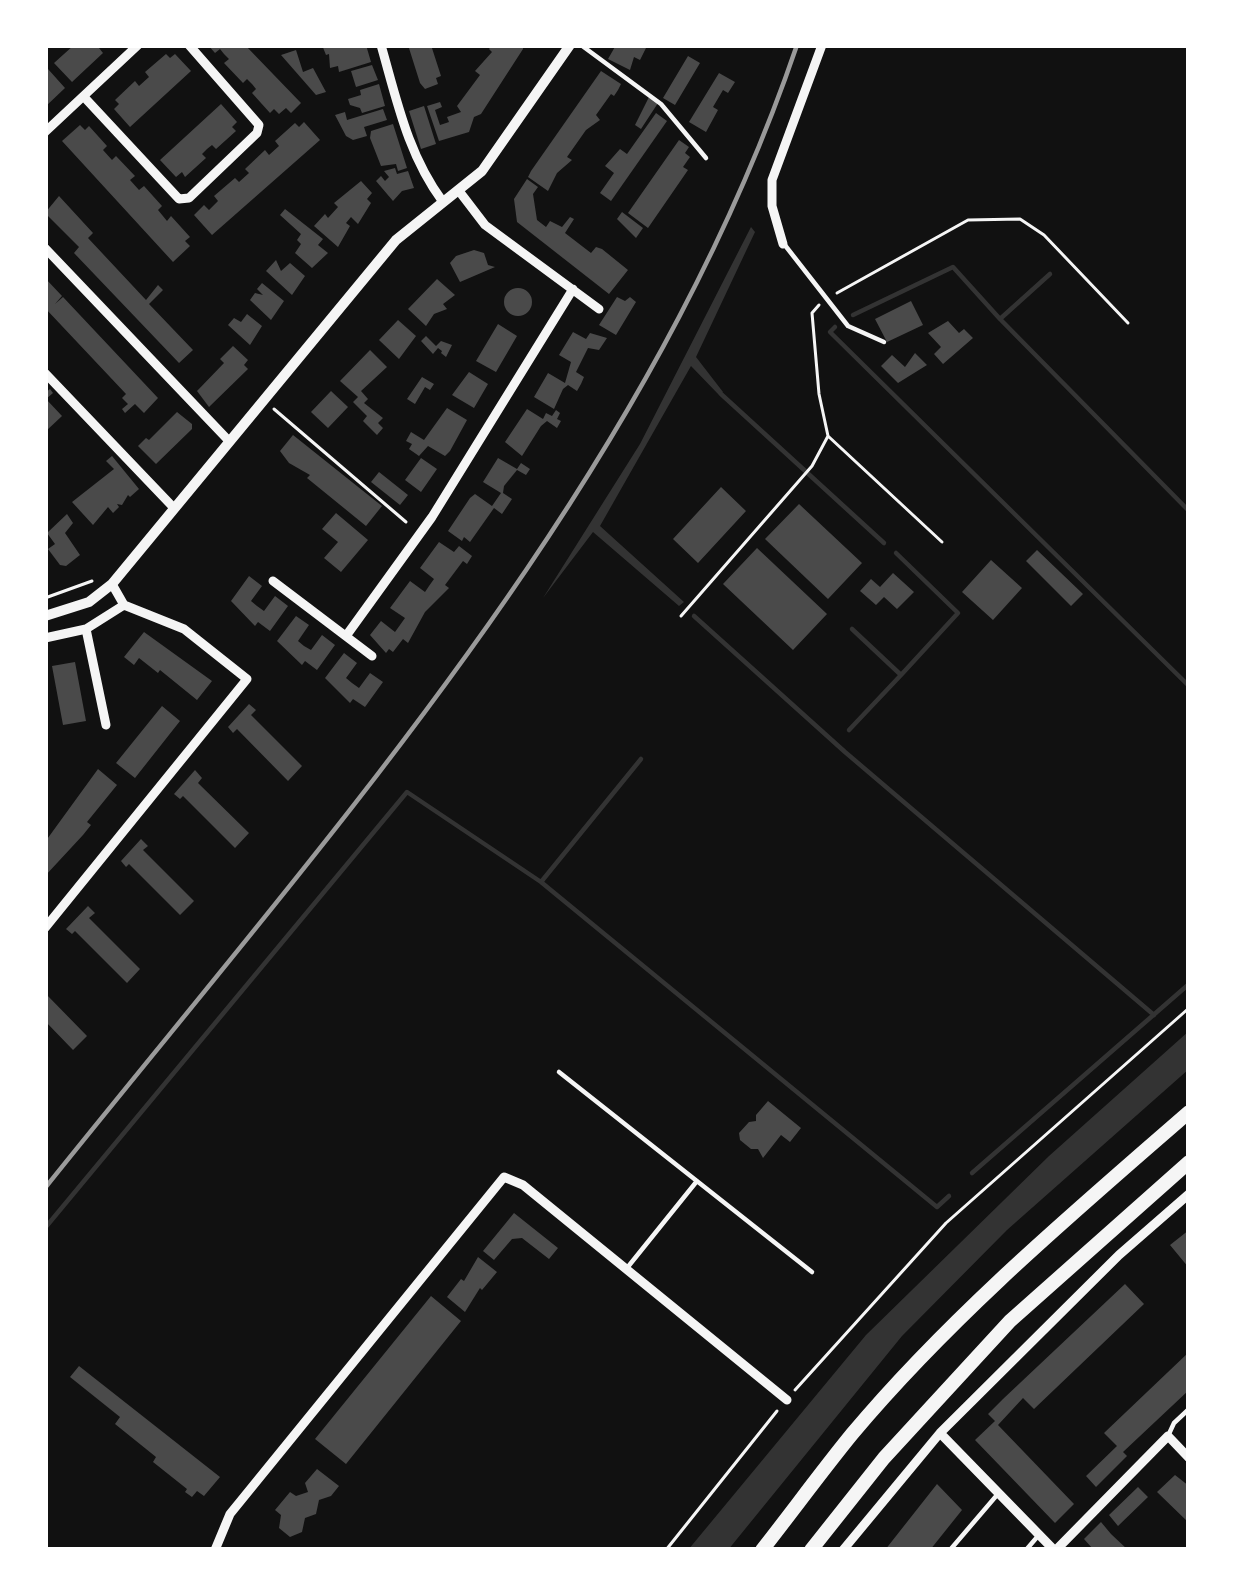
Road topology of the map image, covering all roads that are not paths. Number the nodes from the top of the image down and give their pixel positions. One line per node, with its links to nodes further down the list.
1 (138, 45): 7 (street)
2 (189, 45): 7 (street)
3 (381, 45): 11 (street)
4 (570, 45): 10 (street)
5 (580, 45): 9 (lane)
6 (822, 45): 12 (street)
7 (85, 98): 8 (street)
8 (45, 132)
9 (706, 158)
10 (459, 191): 11 (street); 14 (street)
11 (443, 202): 18 (street)
12 (783, 244): 16 (lane)
13 (45, 248): 18 (street)
14 (573, 289): 15 (street); 25 (street)
15 (599, 309)
16 (884, 342)
17 (45, 373): 19 (street)
18 (229, 441): 19 (street)
19 (173, 507): 21 (street)
20 (273, 581): 25 (street)
21 (112, 584): 22 (street); 23 (street)
22 (124, 605): 24 (street); 29 (street)
23 (45, 616)
24 (86, 629): 26 (street); 28 (street)
25 (346, 636): 27 (street)
26 (45, 638)
27 (372, 656)
28 (106, 725)
29 (45, 928)
30 (559, 1072): 33 (lane)
31 (1189, 1112): 45 (main road)
32 (1189, 1162): 46 (main road)
33 (697, 1181): 35 (lane); 36 (lane)
34 (1189, 1194): 39 (street)
35 (627, 1268): 37 (street); 44 (street)
36 (812, 1272)
37 (787, 1400)
38 (1189, 1409): 40 (lane)
39 (940, 1433): 42 (street); 47 (street)
40 (1168, 1436): 41 (street); 50 (street)
41 (1189, 1458)
42 (999, 1492): 43 (street); 48 (lane)
43 (1039, 1535): 49 (lane); 50 (street)
44 (215, 1550)
45 (762, 1550)
46 (811, 1550)
47 (843, 1550)
48 (950, 1550)
49 (1026, 1550)
50 (1055, 1550)

